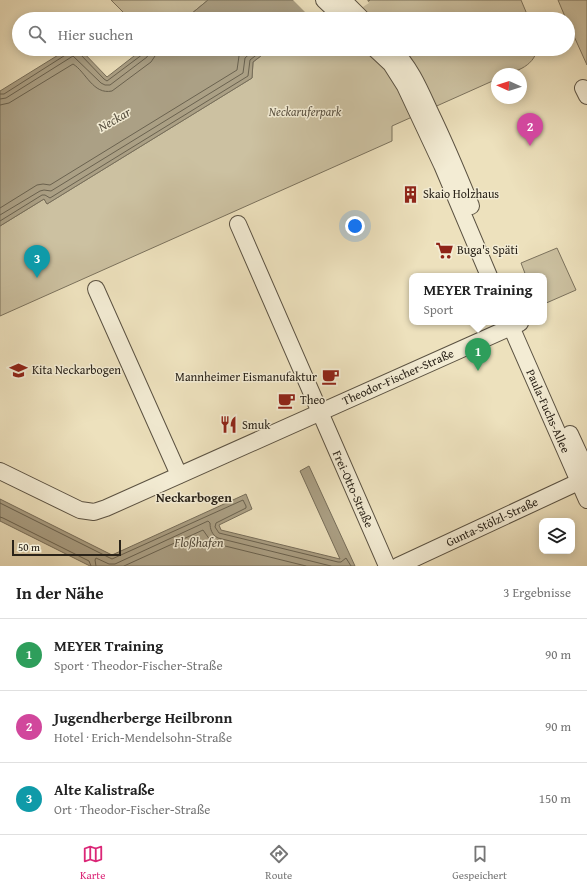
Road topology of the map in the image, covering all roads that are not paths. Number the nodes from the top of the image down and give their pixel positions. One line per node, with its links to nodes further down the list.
1 (324, 0): 3 (street)
2 (343, 0): 4 (street)
3 (337, 12)
4 (355, 12)
5 (394, 56): 6 (street)
6 (434, 134): 8 (street); 9 (street)
7 (238, 224): 13 (street)
8 (488, 273)
9 (500, 273)
10 (96, 289): 15 (street)
11 (513, 325): 13 (street, Theodor-Fischer-Straße)
12 (515, 325): 16 (street, Paula-Fuchs-Allee)
13 (320, 412): 15 (street, Theodor-Fischer-Straße); 18 (street, Frei-Otto-Straße)
14 (0, 471): 15 (street, Theodor-Fischer-Straße)
15 (179, 475)
16 (584, 477): 17 (street, Paula-Fuchs-Allee); 19 (street, Gunta-Stölzl-Straße)
17 (587, 500)
18 (387, 566)
19 (398, 566)

